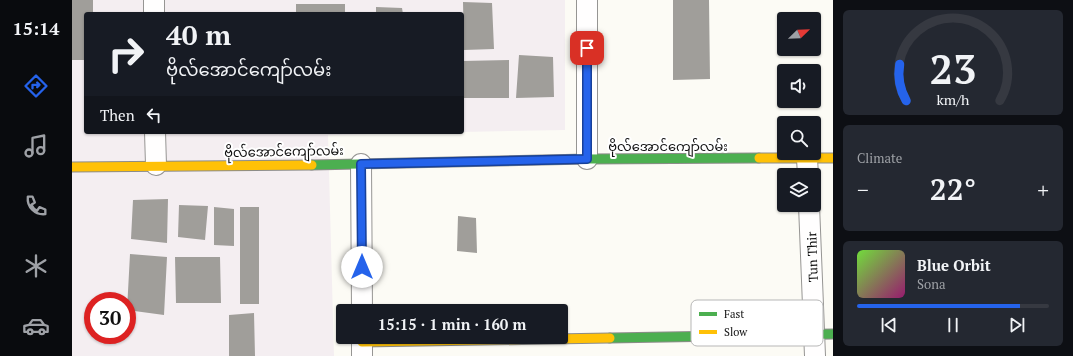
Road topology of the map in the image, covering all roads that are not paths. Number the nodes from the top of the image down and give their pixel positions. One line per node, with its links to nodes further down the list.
1 (154, 0): 3 (street)
2 (587, 0): 6 (street)
3 (154, 12)
4 (156, 134): 8 (street)
5 (833, 158): 10 (street, ဗိုလ်အောင်ကျော်လမ်း)
6 (587, 159): 7 (street, ဗိုလ်အောင်ကျော်လမ်း); 10 (street, ဗိုလ်အောင်ကျော်လမ်း)
7 (361, 164): 8 (street, ဗိုလ်အောင်ကျော်လမ်း); 13 (street)
8 (156, 166): 9 (street, ဗိုလ်အောင်ကျော်လမ်း)
9 (72, 167)
10 (808, 167)
11 (811, 212): 12 (street, Tun Thir)
12 (820, 300)
13 (362, 304)
14 (691, 337): 15 (street)
15 (362, 345)
16 (819, 346): 17 (street, Tun Thir)
17 (815, 356)

